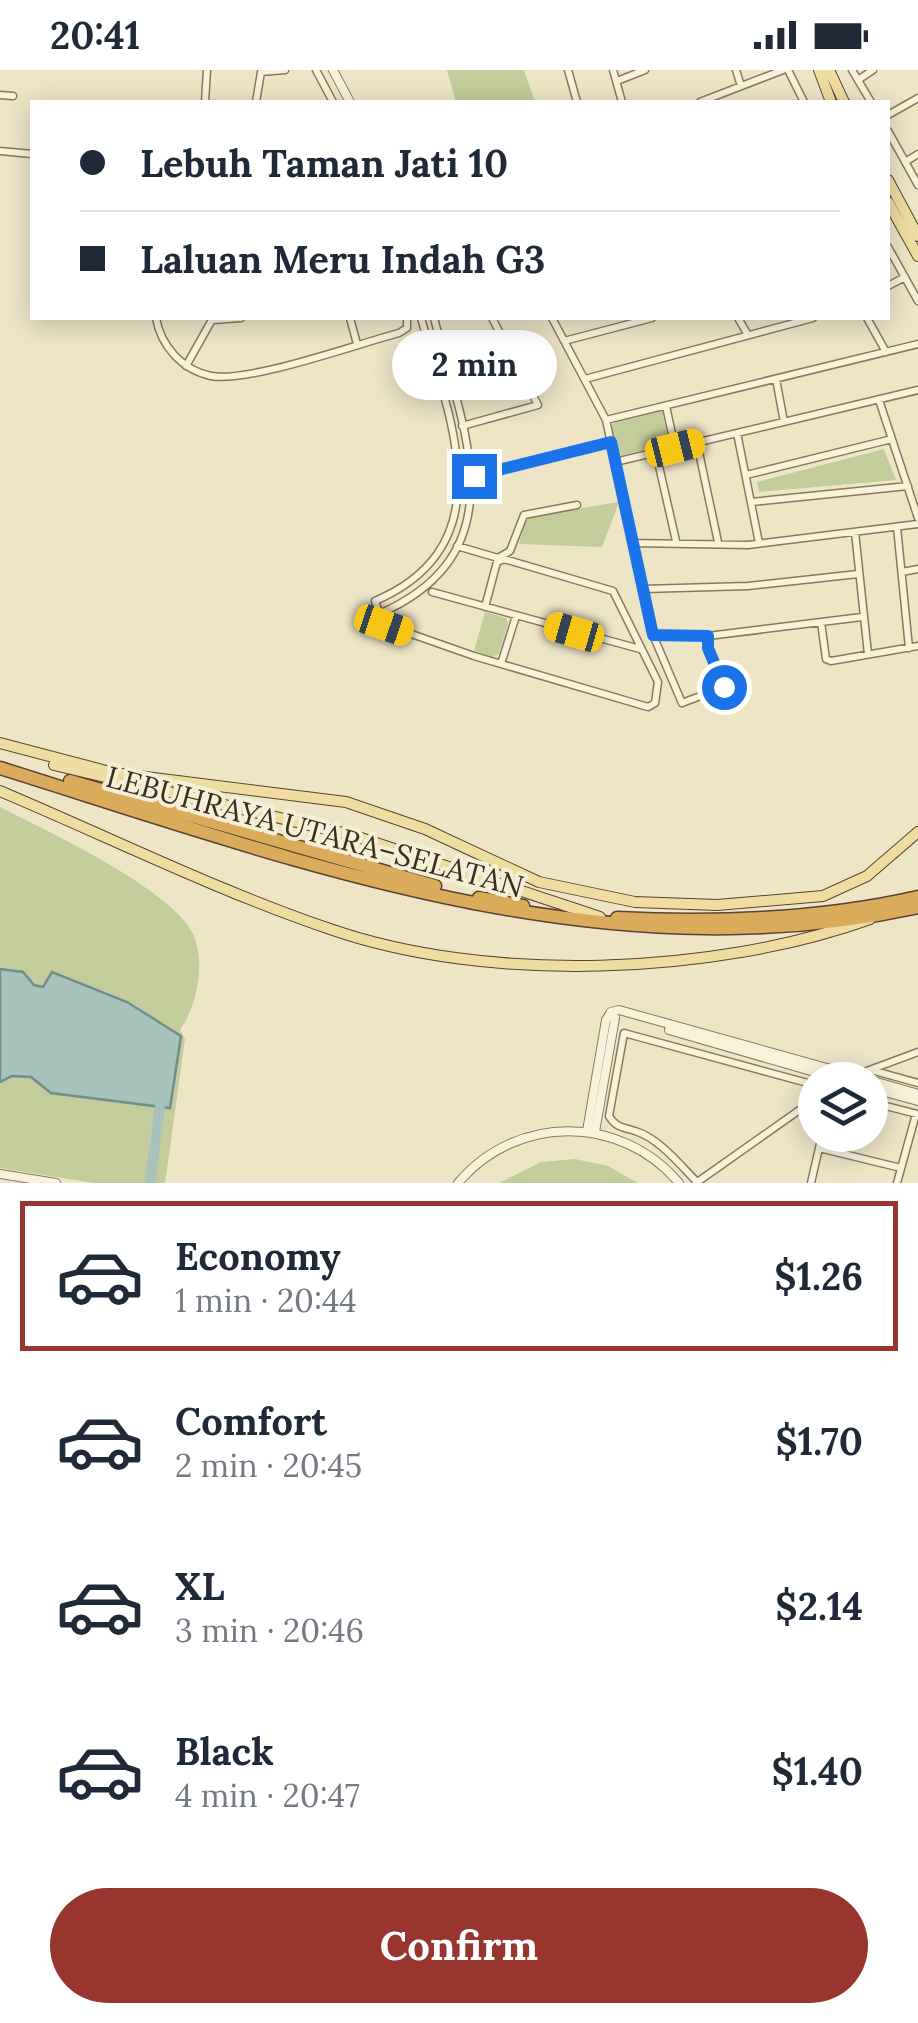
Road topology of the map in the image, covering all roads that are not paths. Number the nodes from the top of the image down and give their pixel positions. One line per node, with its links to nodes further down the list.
1 (208, 70): 21 (street)
2 (285, 70): 14 (street)
3 (316, 70): 23 (street)
4 (333, 70): 24 (street)
5 (568, 70): 25 (street)
6 (613, 70): 16 (street)
7 (645, 70): 16 (street)
8 (736, 70): 17 (street)
9 (786, 70): 17 (street); 28 (street)
10 (819, 70): 29 (main road)
11 (829, 70): 30 (main road)
12 (852, 70): 15 (street)
13 (873, 70): 15 (street)
14 (262, 72): 22 (street)
15 (858, 80): 31 (street)
16 (616, 82): 26 (street)
17 (741, 86): 27 (street)
18 (0, 94): 19 (street)
19 (13, 96)
20 (918, 98): 32 (street)
21 (205, 100)
22 (256, 100)
23 (331, 100)
24 (349, 100)
25 (576, 100)
26 (621, 100)
27 (705, 100)
28 (803, 100)
29 (836, 100)
30 (837, 100)
31 (870, 100)
32 (890, 114)
33 (890, 136): 37 (street)
34 (0, 151): 35 (street)
35 (30, 154)
36 (918, 154): 37 (street)
37 (905, 162): 39 (street)
38 (890, 184): 41 (main road)
39 (918, 185)
40 (890, 206): 43 (main road)
41 (918, 236)
42 (890, 251): 44 (street)
43 (918, 256)
44 (904, 277): 45 (street); 46 (street)
45 (890, 285)
46 (918, 300)
47 (157, 320): 64 (street)
48 (212, 320): 64 (street)
49 (351, 320): 61 (street)
50 (407, 320): 61 (street)
51 (422, 320): 73 (street)
52 (435, 320): 72 (street)
53 (493, 320): 72 (street)
54 (553, 320): 60 (street)
55 (644, 320): 60 (street)
56 (739, 320): 59 (street)
57 (794, 320): 59 (street)
58 (868, 320): 63 (street)
59 (748, 335): 65 (street)
60 (564, 341): 65 (street)
61 (358, 344): 64 (street)
62 (918, 344): 63 (street)
63 (886, 352): 66 (street)
64 (186, 366)
65 (585, 379): 70 (street)
66 (776, 379): 69 (street); 71 (street)
67 (918, 390): 68 (street)
68 (880, 400): 71 (street); 75 (street)
69 (666, 406): 70 (street); 78 (street)
70 (606, 420): 76 (street)
71 (784, 422): 74 (street)
72 (464, 426): 73 (street); 82 (street)
73 (454, 428): 100 (street)
74 (737, 433): 77 (street); 81 (street)
75 (892, 438): 81 (street); 83 (street)
76 (611, 442): 80 (street); 82 (street)
77 (697, 443): 78 (street); 90 (street)
78 (675, 448): 79 (street)
79 (656, 452): 80 (street); 89 (street)
80 (616, 462): 91 (street)
81 (746, 475): 84 (street)
82 (474, 476): 93 (street)
83 (908, 486): 84 (street); 86 (street)
84 (751, 502): 92 (street)
85 (578, 505): 93 (street)
86 (918, 521): 87 (street)
87 (897, 527): 88 (street); 95 (street)
88 (855, 532): 92 (street); 96 (street)
89 (676, 540): 90 (street); 91 (street)
90 (718, 542): 92 (street)
91 (634, 543): 97 (street)
92 (759, 543)
93 (457, 546): 100 (street)
94 (918, 570): 95 (street)
95 (902, 572): 106 (street)
96 (858, 574): 97 (street); 102 (street)
97 (643, 588): 104 (street)
98 (432, 592): 99 (street)
99 (485, 607): 101 (street); 107 (street)
100 (379, 614): 109 (street)
101 (516, 616): 107 (street); 109 (street)
102 (862, 617): 103 (street); 108 (street)
103 (821, 622): 105 (street); 108 (street)
104 (653, 635): 105 (street); 105 (street)
105 (708, 636)
106 (914, 647): 108 (street)
107 (641, 649): 109 (street)
108 (868, 654)
109 (501, 664)
110 (0, 746): 113 (main road); 117 (main road)
111 (0, 765): 116 (highway, LEBUHRAYA UTARA–SELATAN); 117 (highway, LEBUHRAYA UTARA–SELATAN)
112 (0, 791): 116 (main road)
113 (918, 832)
114 (918, 897): 117 (highway, LEBUHRAYA UTARA–SELATAN)
115 (918, 907): 116 (highway, LEBUHRAYA UTARA–SELATAN)
116 (881, 915)
117 (604, 918)
118 (918, 1052): 120 (street)
119 (798, 1065): 131 (street)
120 (888, 1067)
121 (888, 1079): 124 (street)
122 (798, 1080): 139 (street)
123 (888, 1083): 126 (street)
124 (918, 1083)
125 (888, 1093): 127 (street)
126 (918, 1094)
127 (918, 1102)
128 (888, 1107): 130 (street)
129 (798, 1111): 139 (street)
130 (917, 1114): 134 (street)
131 (591, 1132): 137 (street); 138 (street)
132 (818, 1152): 140 (street)
133 (835, 1152): 134 (street)
134 (901, 1168): 141 (street)
135 (0, 1174): 136 (street)
136 (56, 1183)
137 (458, 1183)
138 (679, 1183)
139 (696, 1183)
140 (811, 1183)
141 (896, 1183)

